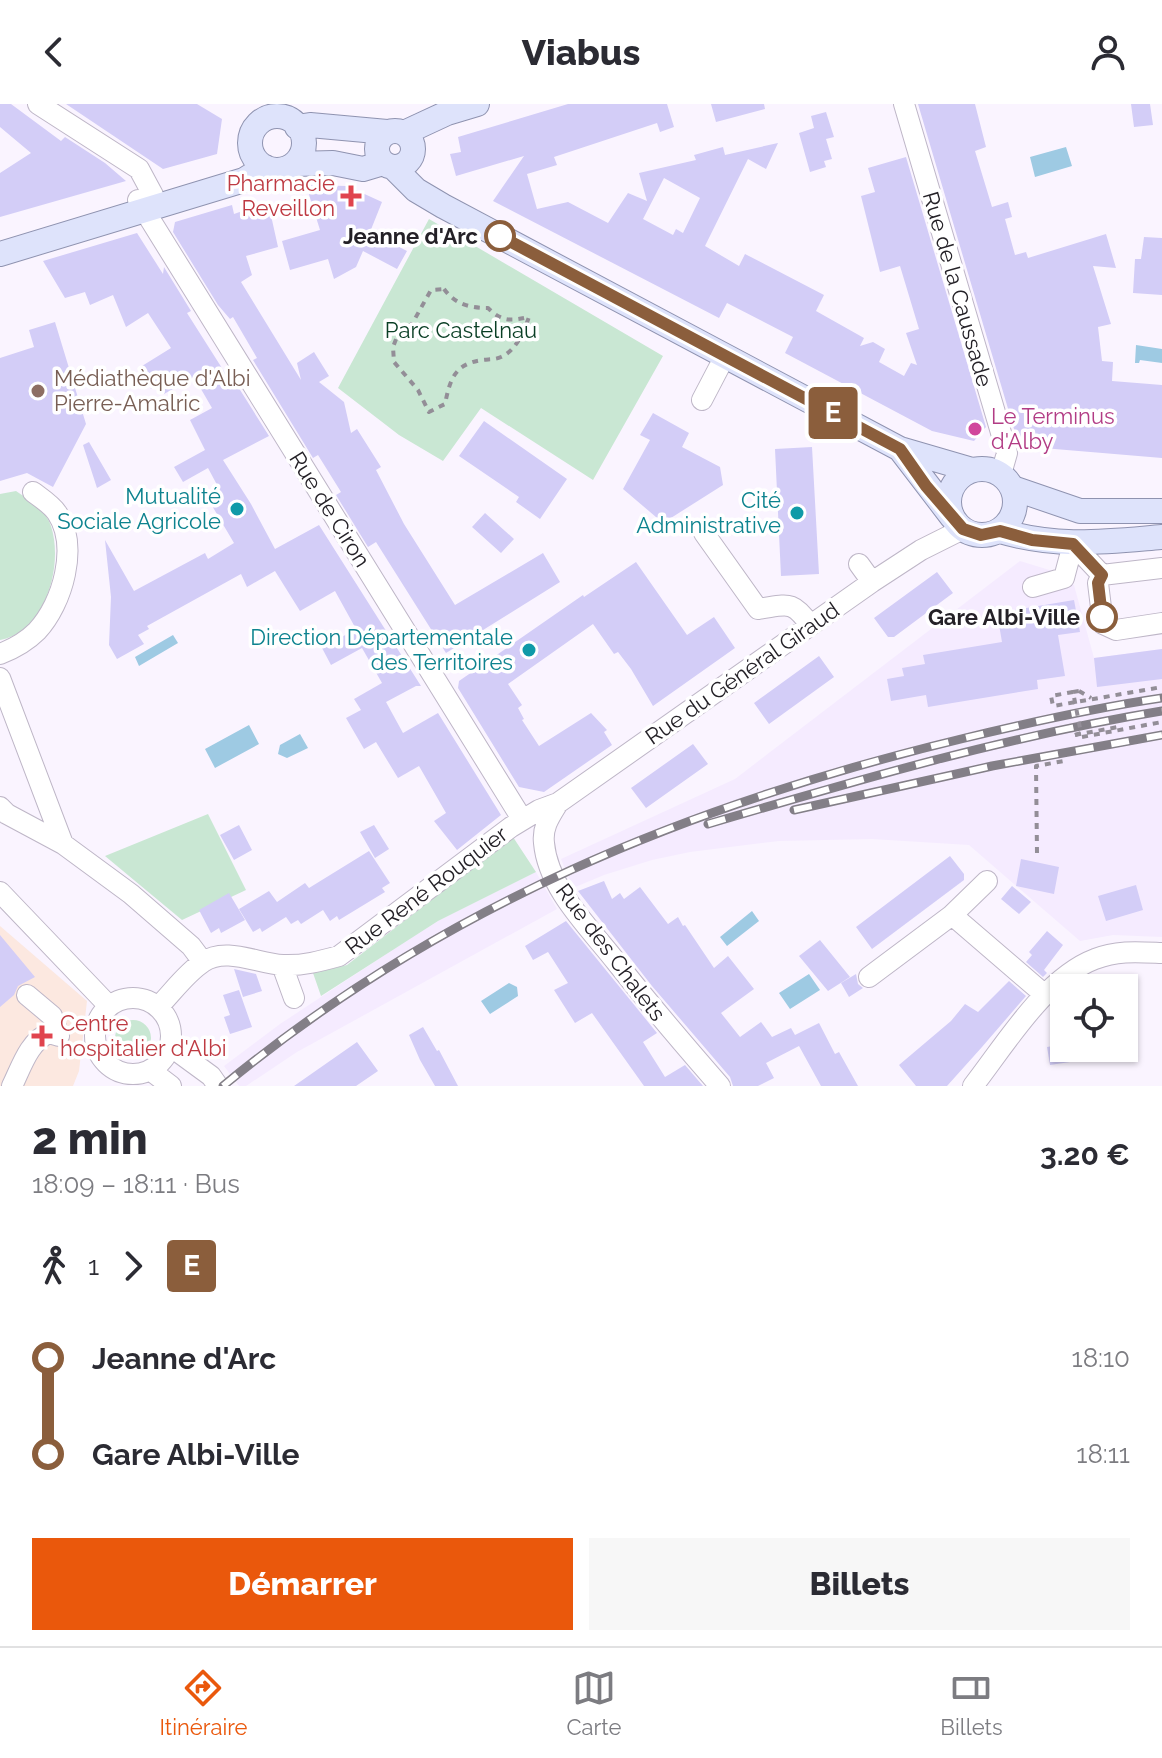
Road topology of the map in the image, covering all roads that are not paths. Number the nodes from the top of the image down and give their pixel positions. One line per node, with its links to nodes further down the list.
1 (38, 104): 11 (street, Rue de Ciron)
2 (248, 104): 5 (main road)
3 (477, 104): 7 (main road)
4 (904, 104): 18 (street, Rue de la Caussade)
5 (270, 118): 6 (main road); 8 (main road)
6 (297, 127): 7 (main road); 9 (main road)
7 (396, 133): 10 (main road)
8 (259, 162): 9 (main road); 11 (main road)
9 (294, 164): 10 (main road)
10 (388, 165): 14 (main road)
11 (145, 202): 12 (main road); 13 (main road); 39 (street, Rue de Ciron)
12 (0, 242)
13 (0, 254)
14 (725, 356): 15 (street); 16 (main road)
15 (702, 400)
16 (900, 449): 17 (main road); 22 (main road)
17 (972, 470): 18 (main road); 22 (main road)
18 (1007, 481): 20 (main road); 23 (main road)
19 (33, 492): 35 (street)
20 (1111, 511): 21 (main road); 26 (street)
21 (1162, 511)
22 (958, 523): 23 (main road); 31 (street, Rue du Général Giraud)
23 (1000, 531): 27 (main road)
24 (704, 533): 34 (street)
25 (1162, 537): 26 (main road)
26 (1111, 541): 27 (main road)
27 (1073, 544): 30 (street); 32 (street)
28 (859, 564): 31 (street)
29 (1162, 568): 30 (street)
30 (1102, 575): 33 (street)
31 (872, 582): 34 (street, Rue du Général Giraud)
32 (1033, 587)
33 (1162, 623)
34 (810, 625): 37 (street, Rue du Général Giraud)
35 (0, 654)
36 (0, 678): 40 (street)
37 (558, 803): 39 (street, Rue du Général Giraud); 61 (street, Rue des Chalets)
38 (0, 807): 40 (street)
39 (522, 819): 46 (street, Rue René Rouquier)
40 (63, 844): 45 (street)
41 (987, 881): 43 (street)
42 (0, 892): 51 (street)
43 (952, 915): 47 (street); 49 (street)
44 (1162, 953): 49 (street)
45 (203, 962): 46 (street, Rue René Rouquier); 52 (street)
46 (282, 965): 50 (street)
47 (869, 977)
48 (27, 995): 53 (street)
49 (1045, 995): 62 (street)
50 (294, 998)
51 (109, 1006): 52 (street); 54 (street)
52 (158, 1007): 55 (street)
53 (59, 1036): 54 (street); 58 (street)
54 (95, 1039): 57 (street)
55 (170, 1046): 56 (street); 60 (street)
56 (150, 1070): 57 (street); 59 (street)
57 (109, 1078)
58 (12, 1086)
59 (171, 1086)
60 (218, 1086)
61 (720, 1086)
62 (973, 1086)

